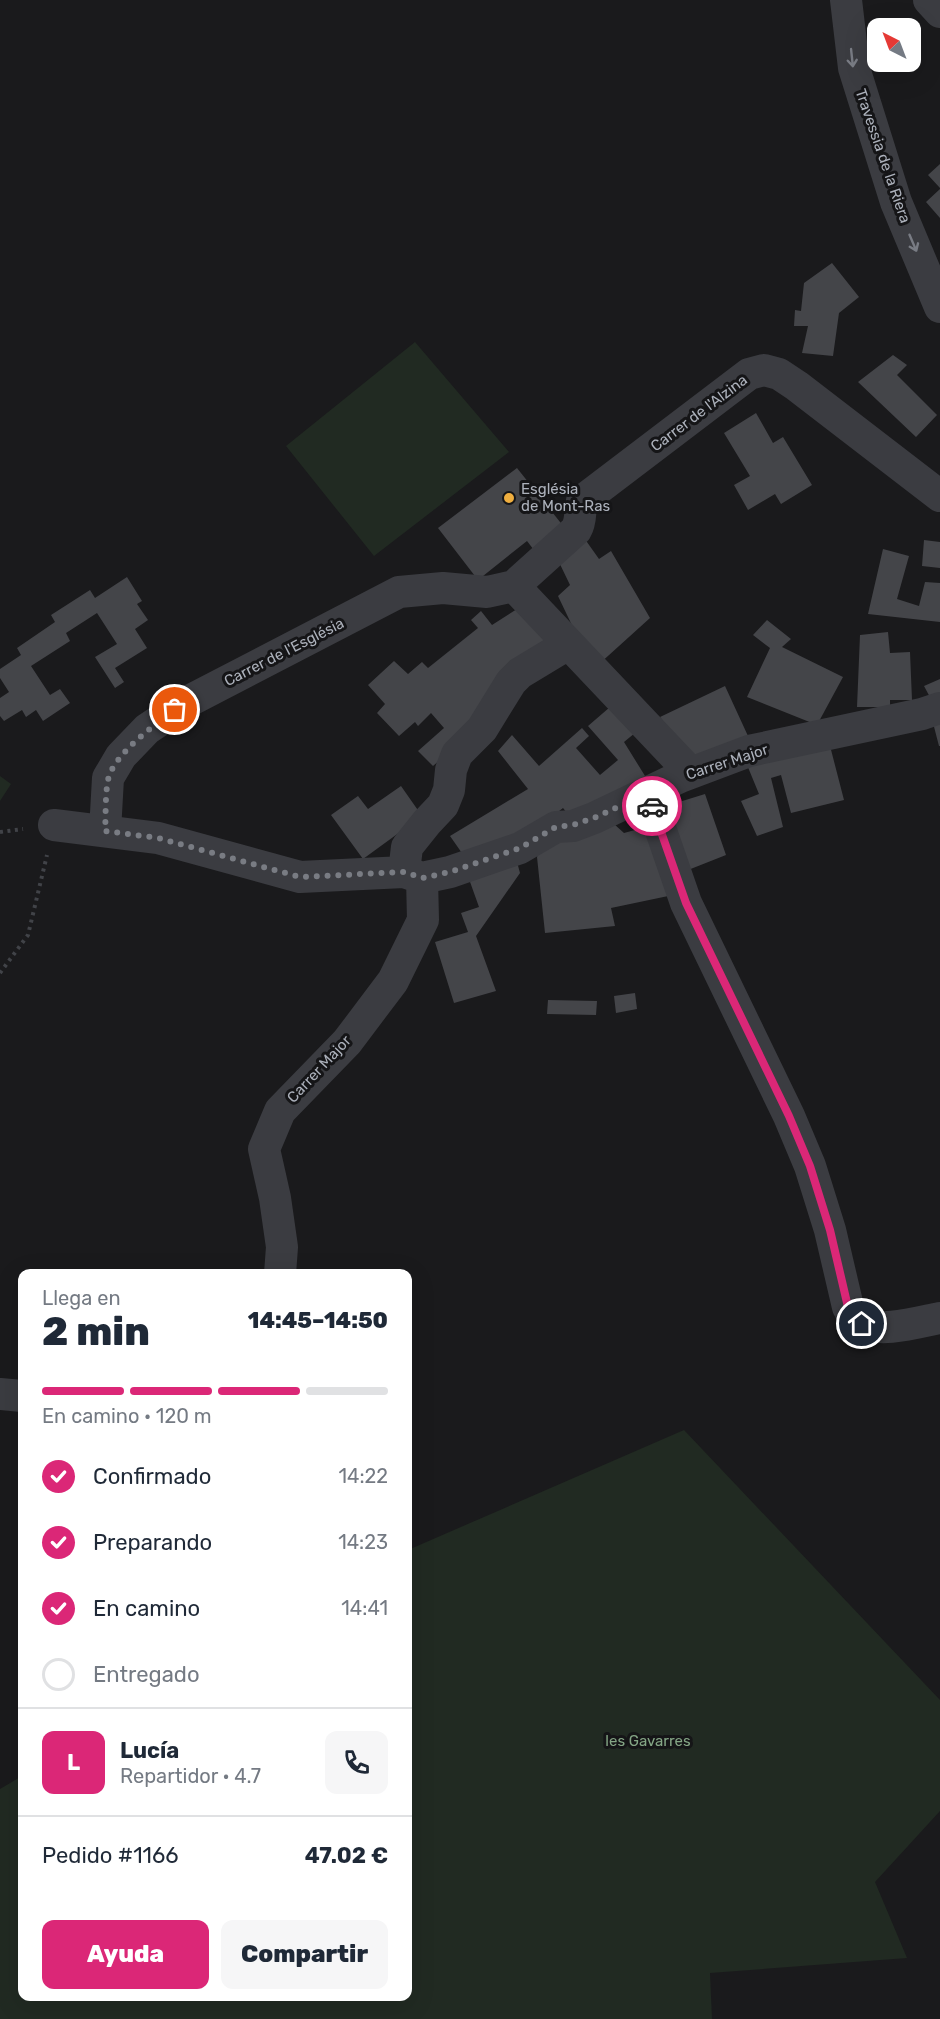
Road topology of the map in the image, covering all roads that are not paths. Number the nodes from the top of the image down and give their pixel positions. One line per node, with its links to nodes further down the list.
1 (846, 0): 4 (street, Travessia de la Riera, one-way to 4)
2 (929, 0): 3 (street)
3 (940, 12)
4 (940, 307)
5 (940, 496): 6 (street, Carrer de l'Alzina)
6 (514, 586): 7 (street); 12 (street, Carrer de l'Església)
7 (568, 644): 9 (street); 13 (street)
8 (940, 708): 9 (street, Carrer Major)
9 (691, 773): 10 (street, Carrer Major)
10 (648, 793): 13 (street, Carrer Major); 15 (street)
11 (54, 825): 12 (street, Carrer Major)
12 (105, 831): 13 (street, Carrer Major)
13 (413, 875): 14 (street, Carrer Major)
14 (280, 1269)
15 (940, 1318)
16 (0, 1394): 17 (street)
17 (18, 1396)

